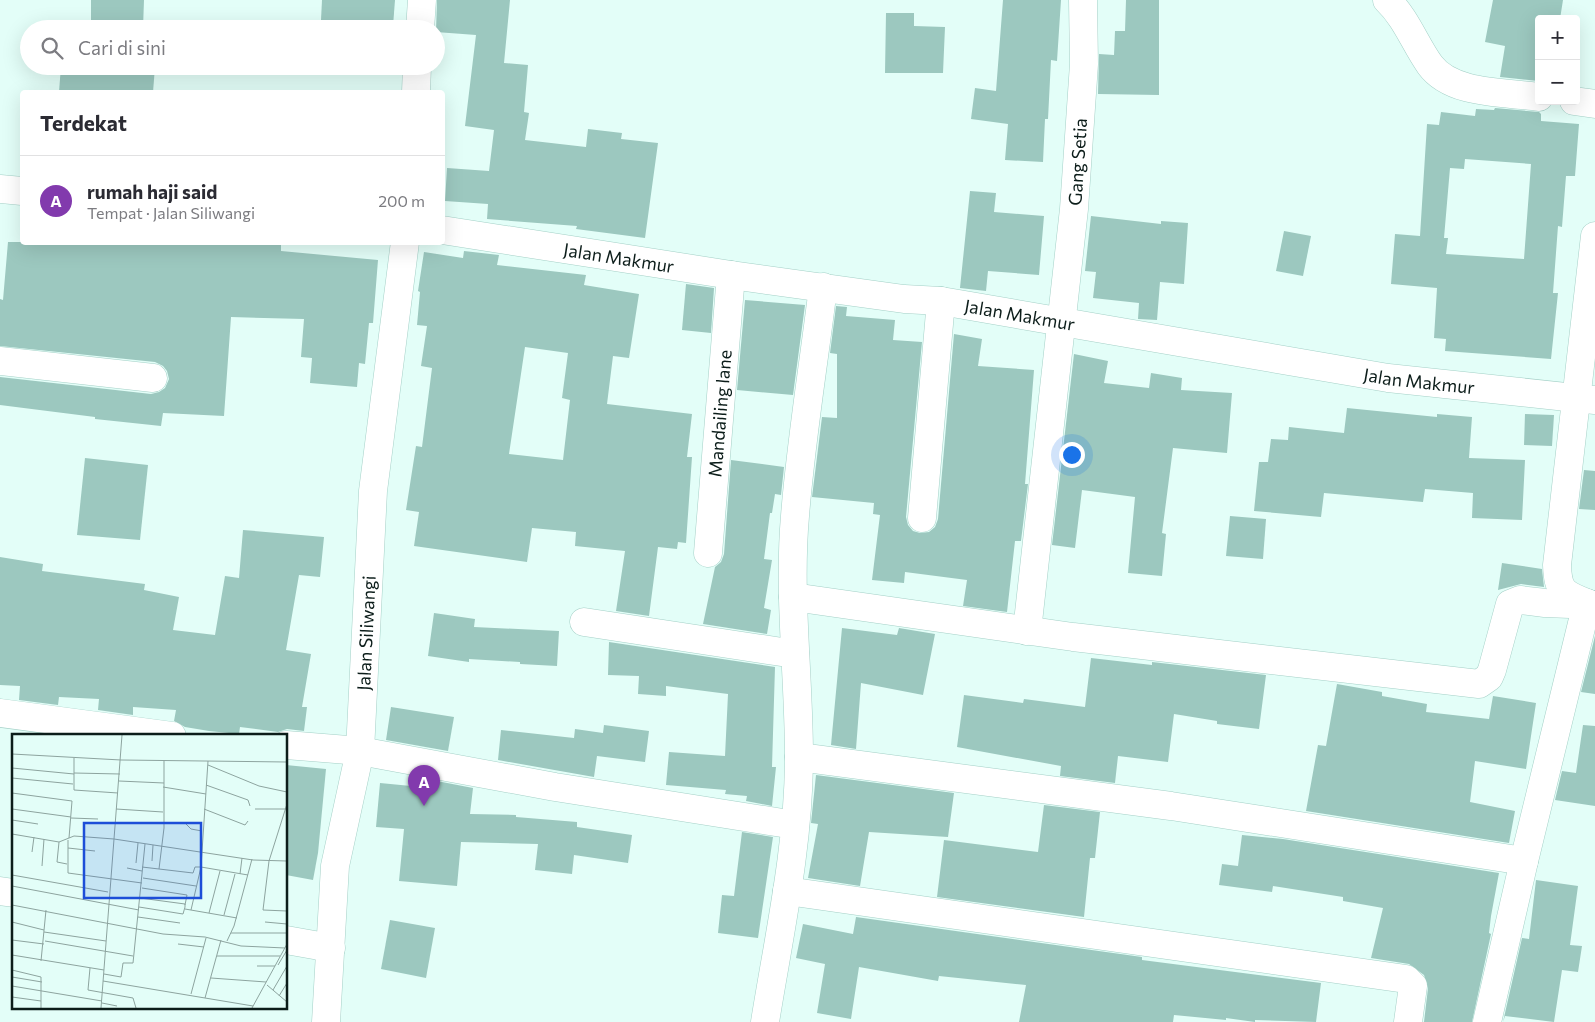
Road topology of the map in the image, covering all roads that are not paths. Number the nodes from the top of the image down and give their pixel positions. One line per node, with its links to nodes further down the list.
1 (422, 0): 4 (street)
2 (1083, 0): 18 (street, Gang Setia)
3 (1388, 0): 7 (street)
4 (421, 20)
5 (417, 75): 6 (street)
6 (416, 90)
7 (1535, 96)
8 (1580, 102): 9 (street)
9 (1595, 104)
10 (0, 189): 11 (street)
11 (20, 191)
12 (445, 230): 15 (street, Jalan Makmur)
13 (1595, 236): 21 (street)
14 (405, 245): 32 (street, Jalan Siliwangi)
15 (731, 275): 16 (street, Jalan Makmur); 23 (street, Mandailing lane)
16 (823, 287): 17 (street, Jalan Makmur); 24 (street)
17 (941, 301): 18 (street, Jalan Makmur); 22 (street)
18 (1062, 323): 21 (street, Jalan Makmur); 27 (street, Gang Setia)
19 (0, 361): 20 (street)
20 (153, 378)
21 (1586, 399): 25 (street)
22 (922, 518)
23 (708, 553)
24 (793, 597): 27 (street); 28 (street)
25 (1591, 604): 27 (street); 35 (street)
26 (584, 622): 28 (street)
27 (1027, 631)
28 (794, 654): 33 (street)
29 (0, 713): 30 (street)
30 (157, 734)
31 (288, 745): 32 (street)
32 (360, 751): 34 (street); 38 (street, Jalan Siliwangi)
33 (799, 757): 34 (street); 35 (street)
34 (794, 825): 36 (street)
35 (1524, 860): 42 (street)
36 (787, 891): 40 (street); 41 (street)
37 (288, 940): 38 (street)
38 (331, 948): 39 (street, Jalan Siliwangi)
39 (326, 1022)
40 (765, 1022)
41 (1408, 1022)
42 (1487, 1022)

